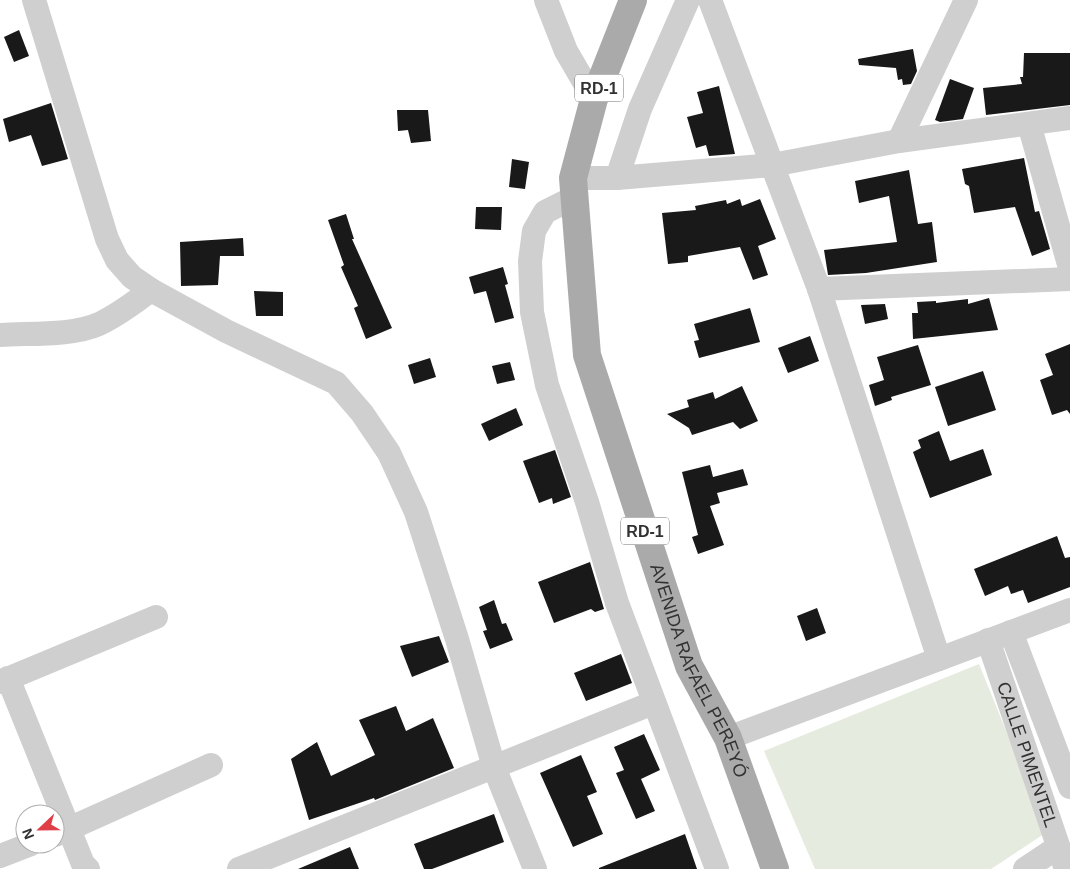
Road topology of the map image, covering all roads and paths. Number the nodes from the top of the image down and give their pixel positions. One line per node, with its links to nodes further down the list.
1 (34, 0): 17 (street)
2 (546, 0): 7 (street)
3 (632, 0): 7 (main road, RD-1)
4 (688, 0): 12 (street)
5 (710, 0): 11 (street)
6 (966, 0): 10 (street)
7 (594, 99): 13 (main road, RD-1)
8 (1070, 118): 9 (street)
9 (1029, 124): 10 (street); 14 (street)
10 (899, 141): 11 (street)
11 (772, 165): 12 (street); 16 (street)
12 (617, 178): 13 (street)
13 (574, 188): 25 (street); 26 (main road, AVENIDA RAFAEL PEREYÓ / RD-1)
14 (1070, 268)
15 (1070, 279): 16 (street)
16 (819, 289): 23 (street)
17 (151, 290): 18 (street); 28 (street)
18 (0, 335)
19 (1070, 610): 21 (street)
20 (156, 617): 24 (street)
21 (1011, 632): 22 (street); 29 (street, CALLE PIMENTEL)
22 (988, 640): 23 (street); 33 (street, CALLE PIMENTEL)
23 (939, 659): 26 (street)
24 (4, 680): 30 (street)
25 (653, 703): 28 (street); 39 (street)
26 (728, 738): 40 (main road, AVENIDA RAFAEL PEREYÓ / RD-1)
27 (211, 765): 31 (street)
28 (494, 767): 36 (street); 38 (street)
29 (1070, 787)
30 (51, 804)
31 (65, 831)
32 (65, 837): 37 (street)
33 (1058, 847): 41 (street); 42 (street, CALLE PIMENTEL)
34 (15, 850): 35 (street)
35 (0, 856)
36 (253, 866)
37 (84, 868)
38 (534, 869)
39 (717, 869)
40 (775, 869)
41 (1024, 869)
42 (1066, 869)

